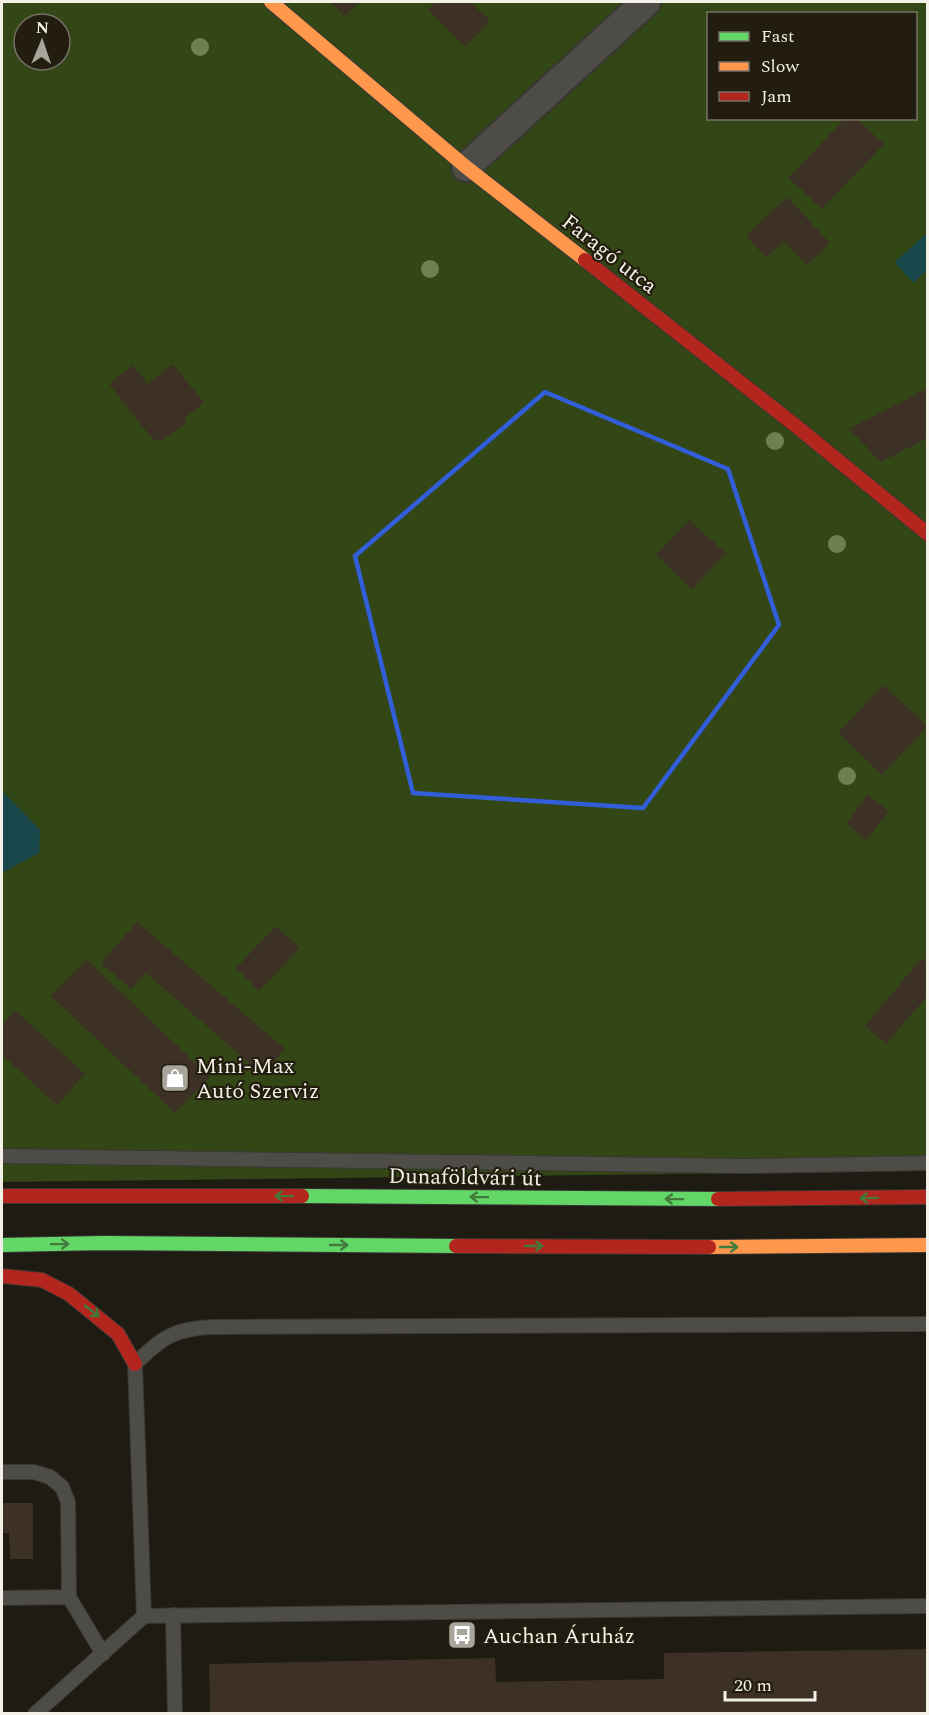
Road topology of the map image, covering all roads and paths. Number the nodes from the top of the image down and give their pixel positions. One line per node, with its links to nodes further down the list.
1 (271, 2): 3 (main road, Faragó utca)
2 (646, 2): 3 (street)
3 (466, 167): 4 (main road, Faragó utca)
4 (927, 534)
5 (2, 1156): 6 (lane)
6 (927, 1163)
7 (2, 1196): 8 (main road, Dunaföldvári út, one-way to 7)
8 (927, 1197)
9 (2, 1245): 10 (main road, one-way to 10)
10 (927, 1245)
11 (2, 1276): 13 (main road, one-way to 13)
12 (927, 1324): 13 (lane)
13 (135, 1364): 19 (lane)
14 (2, 1472): 15 (lane)
15 (69, 1597): 16 (lane); 20 (lane)
16 (2, 1598)
17 (927, 1606): 18 (lane)
18 (173, 1615): 19 (lane); 22 (lane)
19 (144, 1616): 20 (lane)
20 (103, 1654): 21 (lane)
21 (34, 1713)
22 (175, 1713)

